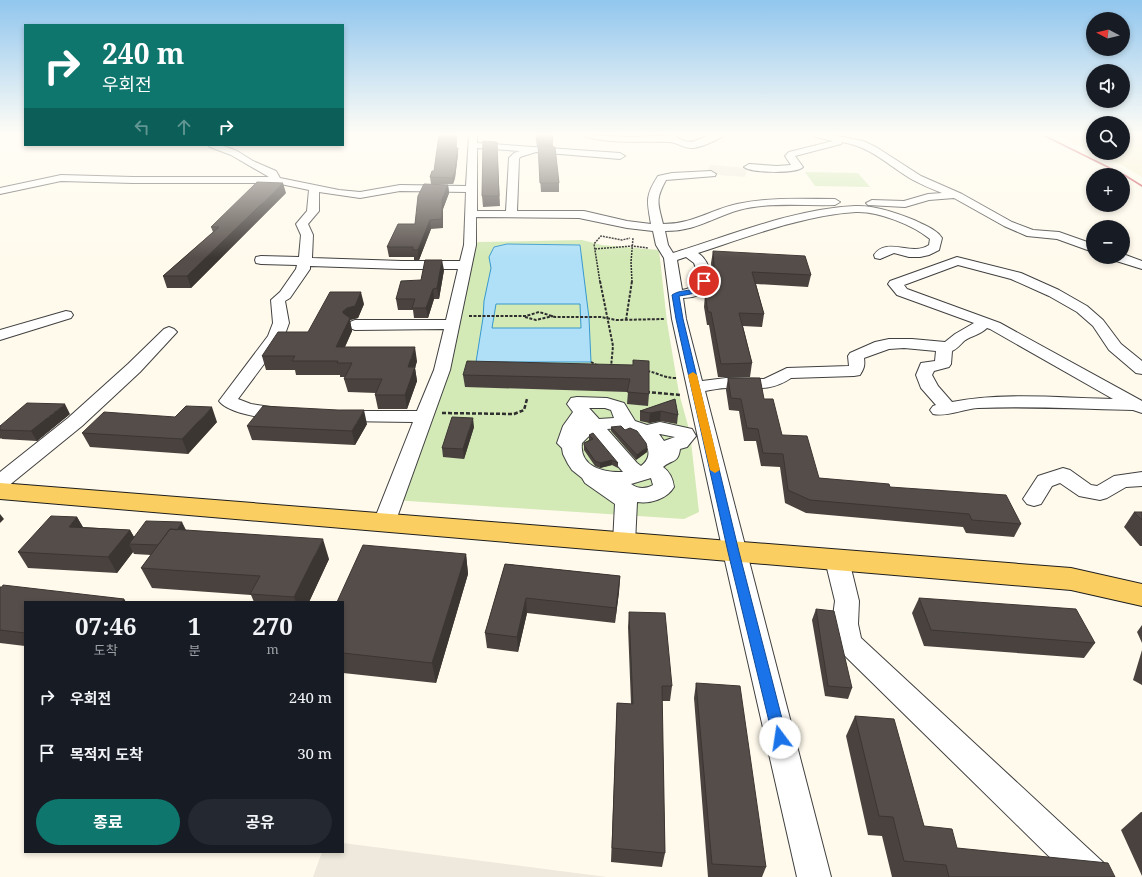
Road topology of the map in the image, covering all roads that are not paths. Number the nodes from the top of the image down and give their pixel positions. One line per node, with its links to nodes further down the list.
1 (274, 176): 6 (street)
2 (473, 176): 8 (street)
3 (513, 176): 12 (street)
4 (673, 176): 13 (street)
5 (915, 176): 10 (street)
6 (276, 180): 7 (street); 9 (street)
7 (316, 188): 8 (street); 19 (street)
8 (472, 189): 11 (street)
9 (0, 191)
10 (956, 195): 13 (street); 14 (street)
11 (471, 214): 12 (street); 20 (street)
12 (511, 214): 13 (street)
13 (658, 227): 16 (street)
14 (1086, 246)
15 (893, 249): 16 (street)
16 (671, 251): 22 (street); 22 (street)
17 (261, 260): 19 (street)
18 (1130, 261): 21 (street)
19 (304, 262): 20 (street); 33 (street)
20 (466, 265): 24 (street)
21 (1142, 265)
22 (676, 295): 31 (street)
23 (66, 315): 28 (street)
24 (453, 320): 26 (street); 35 (street)
25 (984, 322): 29 (street); 30 (street); 32 (street)
26 (355, 324)
27 (169, 332): 43 (street)
28 (0, 335)
29 (944, 347): 31 (street); 32 (street)
30 (1142, 369)
31 (696, 387): 39 (street)
32 (1140, 406)
33 (301, 415)
34 (324, 415): 35 (street)
35 (424, 417): 46 (street)
36 (589, 419): 37 (street); 37 (street); 40 (street); 41 (street); 47 (street)
37 (627, 424): 38 (street)
38 (644, 431): 39 (street); 40 (street)
39 (697, 436): 40 (street); 48 (street)
40 (649, 468): 41 (street); 41 (street)
41 (615, 479)
42 (1142, 479): 45 (street)
43 (0, 482)
44 (0, 491): 46 (main road)
45 (1034, 499)
46 (384, 523): 47 (main road)
47 (624, 543): 48 (main road)
48 (734, 552): 49 (main road); 51 (street)
49 (837, 560): 50 (main road); 52 (street)
50 (1142, 596)
51 (814, 877)
52 (1094, 877)

